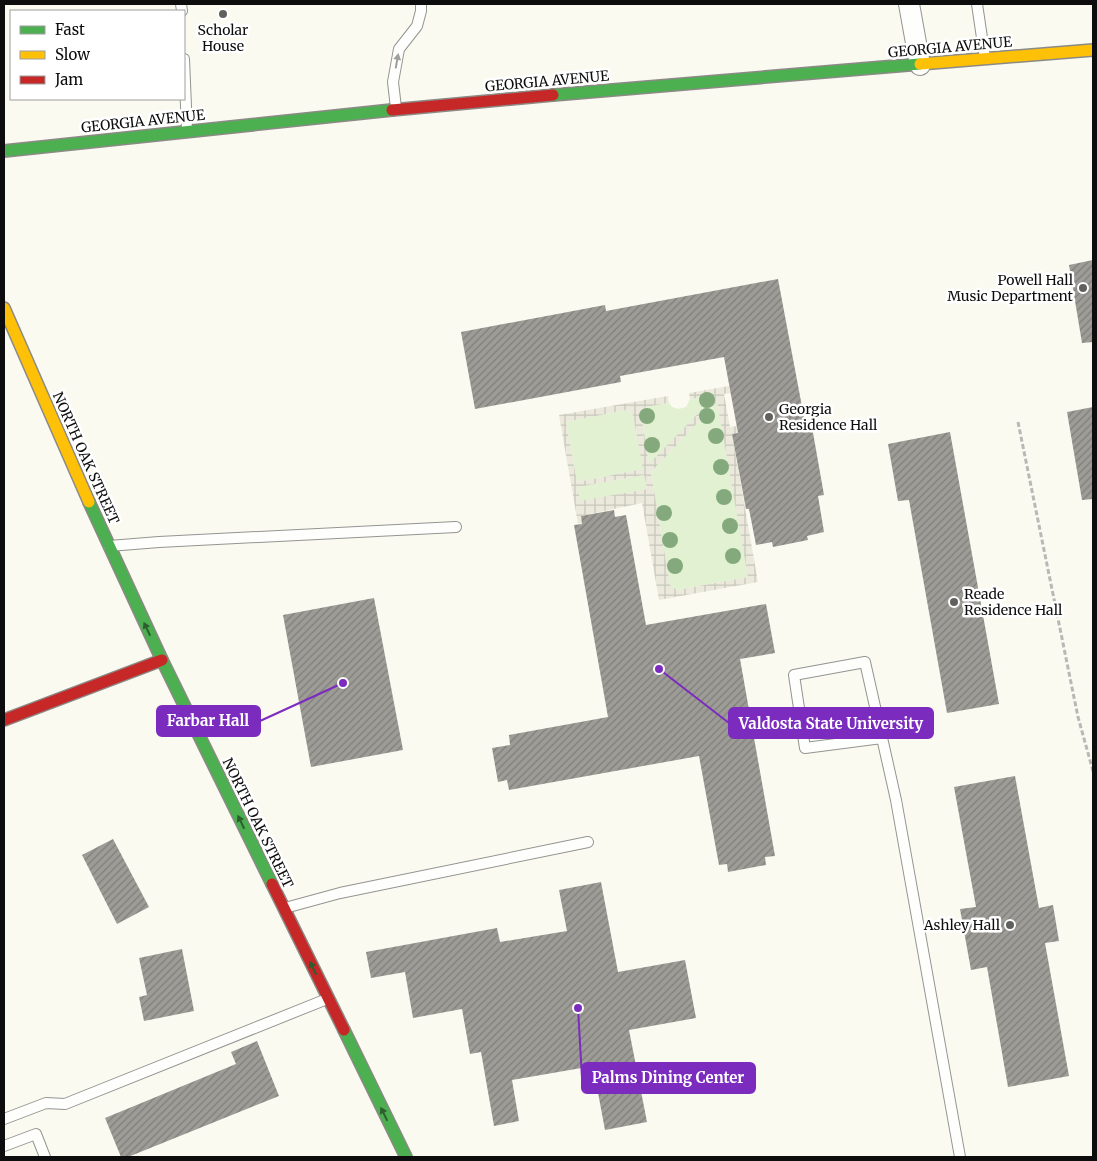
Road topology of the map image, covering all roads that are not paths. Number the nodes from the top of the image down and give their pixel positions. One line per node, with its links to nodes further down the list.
1 (421, 4): 8 (lane, one-way to 1)
2 (909, 4): 6 (street)
3 (977, 4): 5 (lane)
4 (1093, 50): 5 (street, GEORGIA AVENUE)
5 (985, 59): 6 (street, GEORGIA AVENUE)
6 (920, 65): 8 (street, GEORGIA AVENUE)
7 (185, 83): 9 (lane)
8 (396, 109): 9 (street, GEORGIA AVENUE)
9 (187, 131): 10 (street, GEORGIA AVENUE)
10 (4, 151)
11 (4, 308): 13 (street, NORTH OAK STREET)
12 (456, 527): 13 (lane)
13 (108, 546): 14 (street, NORTH OAK STREET, one-way to 13)
14 (162, 660): 15 (street); 18 (street, NORTH OAK STREET, one-way to 14)
15 (4, 720)
16 (882, 738): 16 (lane); 24 (lane)
17 (588, 842): 18 (lane)
18 (284, 908): 19 (street, NORTH OAK STREET, one-way to 18)
19 (328, 999): 20 (lane); 23 (street, NORTH OAK STREET, one-way to 19)
20 (4, 1119)
21 (4, 1146): 22 (lane)
22 (45, 1157)
23 (406, 1157)
24 (960, 1157)

